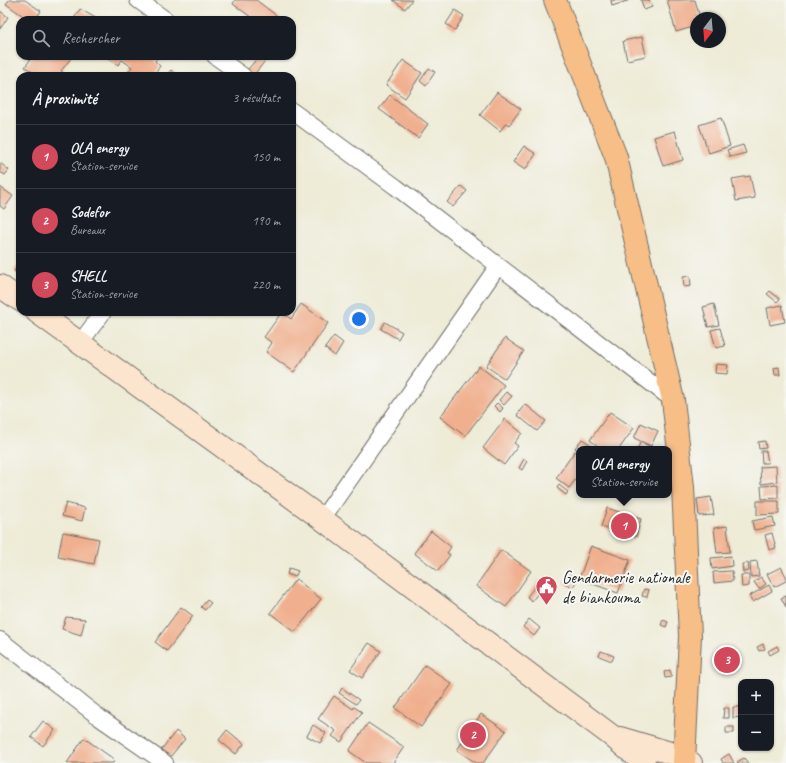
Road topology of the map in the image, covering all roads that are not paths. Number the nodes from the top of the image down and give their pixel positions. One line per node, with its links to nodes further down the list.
1 (138, 0): 3 (street)
2 (555, 0): 13 (main road)
3 (160, 16)
4 (221, 60): 5 (street)
5 (237, 72)
6 (296, 115): 7 (street)
7 (498, 266): 13 (street); 14 (street)
8 (0, 286): 9 (street)
9 (16, 297)
10 (43, 316): 12 (street)
11 (100, 316): 12 (street)
12 (80, 342): 14 (street)
13 (673, 400): 17 (main road)
14 (322, 519): 16 (street)
15 (0, 640): 18 (street)
16 (612, 736): 17 (street); 19 (street)
17 (687, 761)
18 (166, 763)
19 (644, 763)

